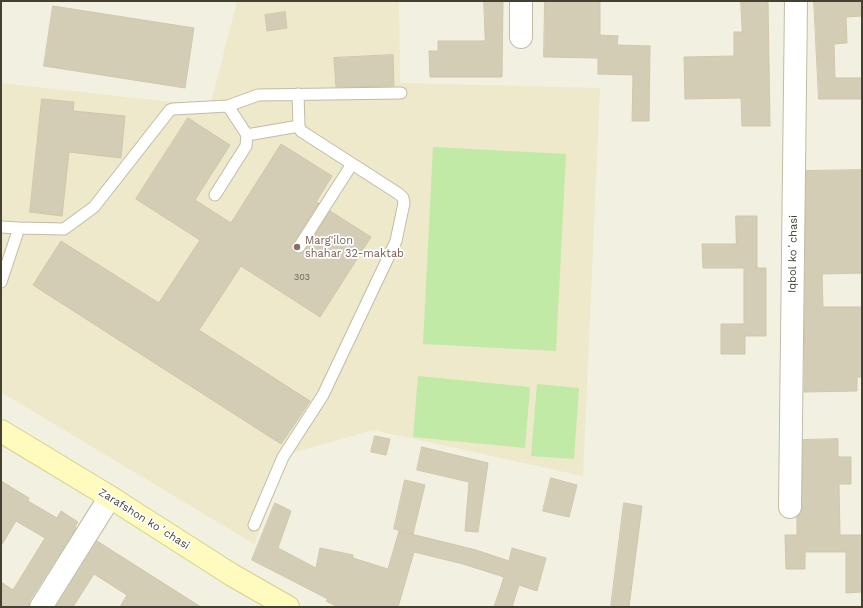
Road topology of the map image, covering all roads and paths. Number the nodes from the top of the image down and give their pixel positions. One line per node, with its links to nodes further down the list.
1 (521, 1): 3 (street)
2 (796, 1): 17 (street, Iqbol koʻchasi)
3 (521, 37)
4 (401, 93): 5 (lane)
5 (298, 94): 6 (lane); 7 (lane)
6 (228, 106): 8 (lane); 12 (lane)
7 (299, 126): 8 (lane); 9 (lane)
8 (247, 136): 10 (lane)
9 (352, 164): 13 (lane); 18 (lane)
10 (215, 195)
11 (1, 227): 12 (lane)
12 (20, 228): 14 (lane)
13 (298, 247)
14 (1, 282)
15 (1, 431): 16 (main road, Zarafshon koʻchasi)
16 (110, 497): 19 (street); 20 (main road, Zarafshon koʻchasi)
17 (790, 507)
18 (254, 525)
19 (41, 607)
20 (288, 607)

